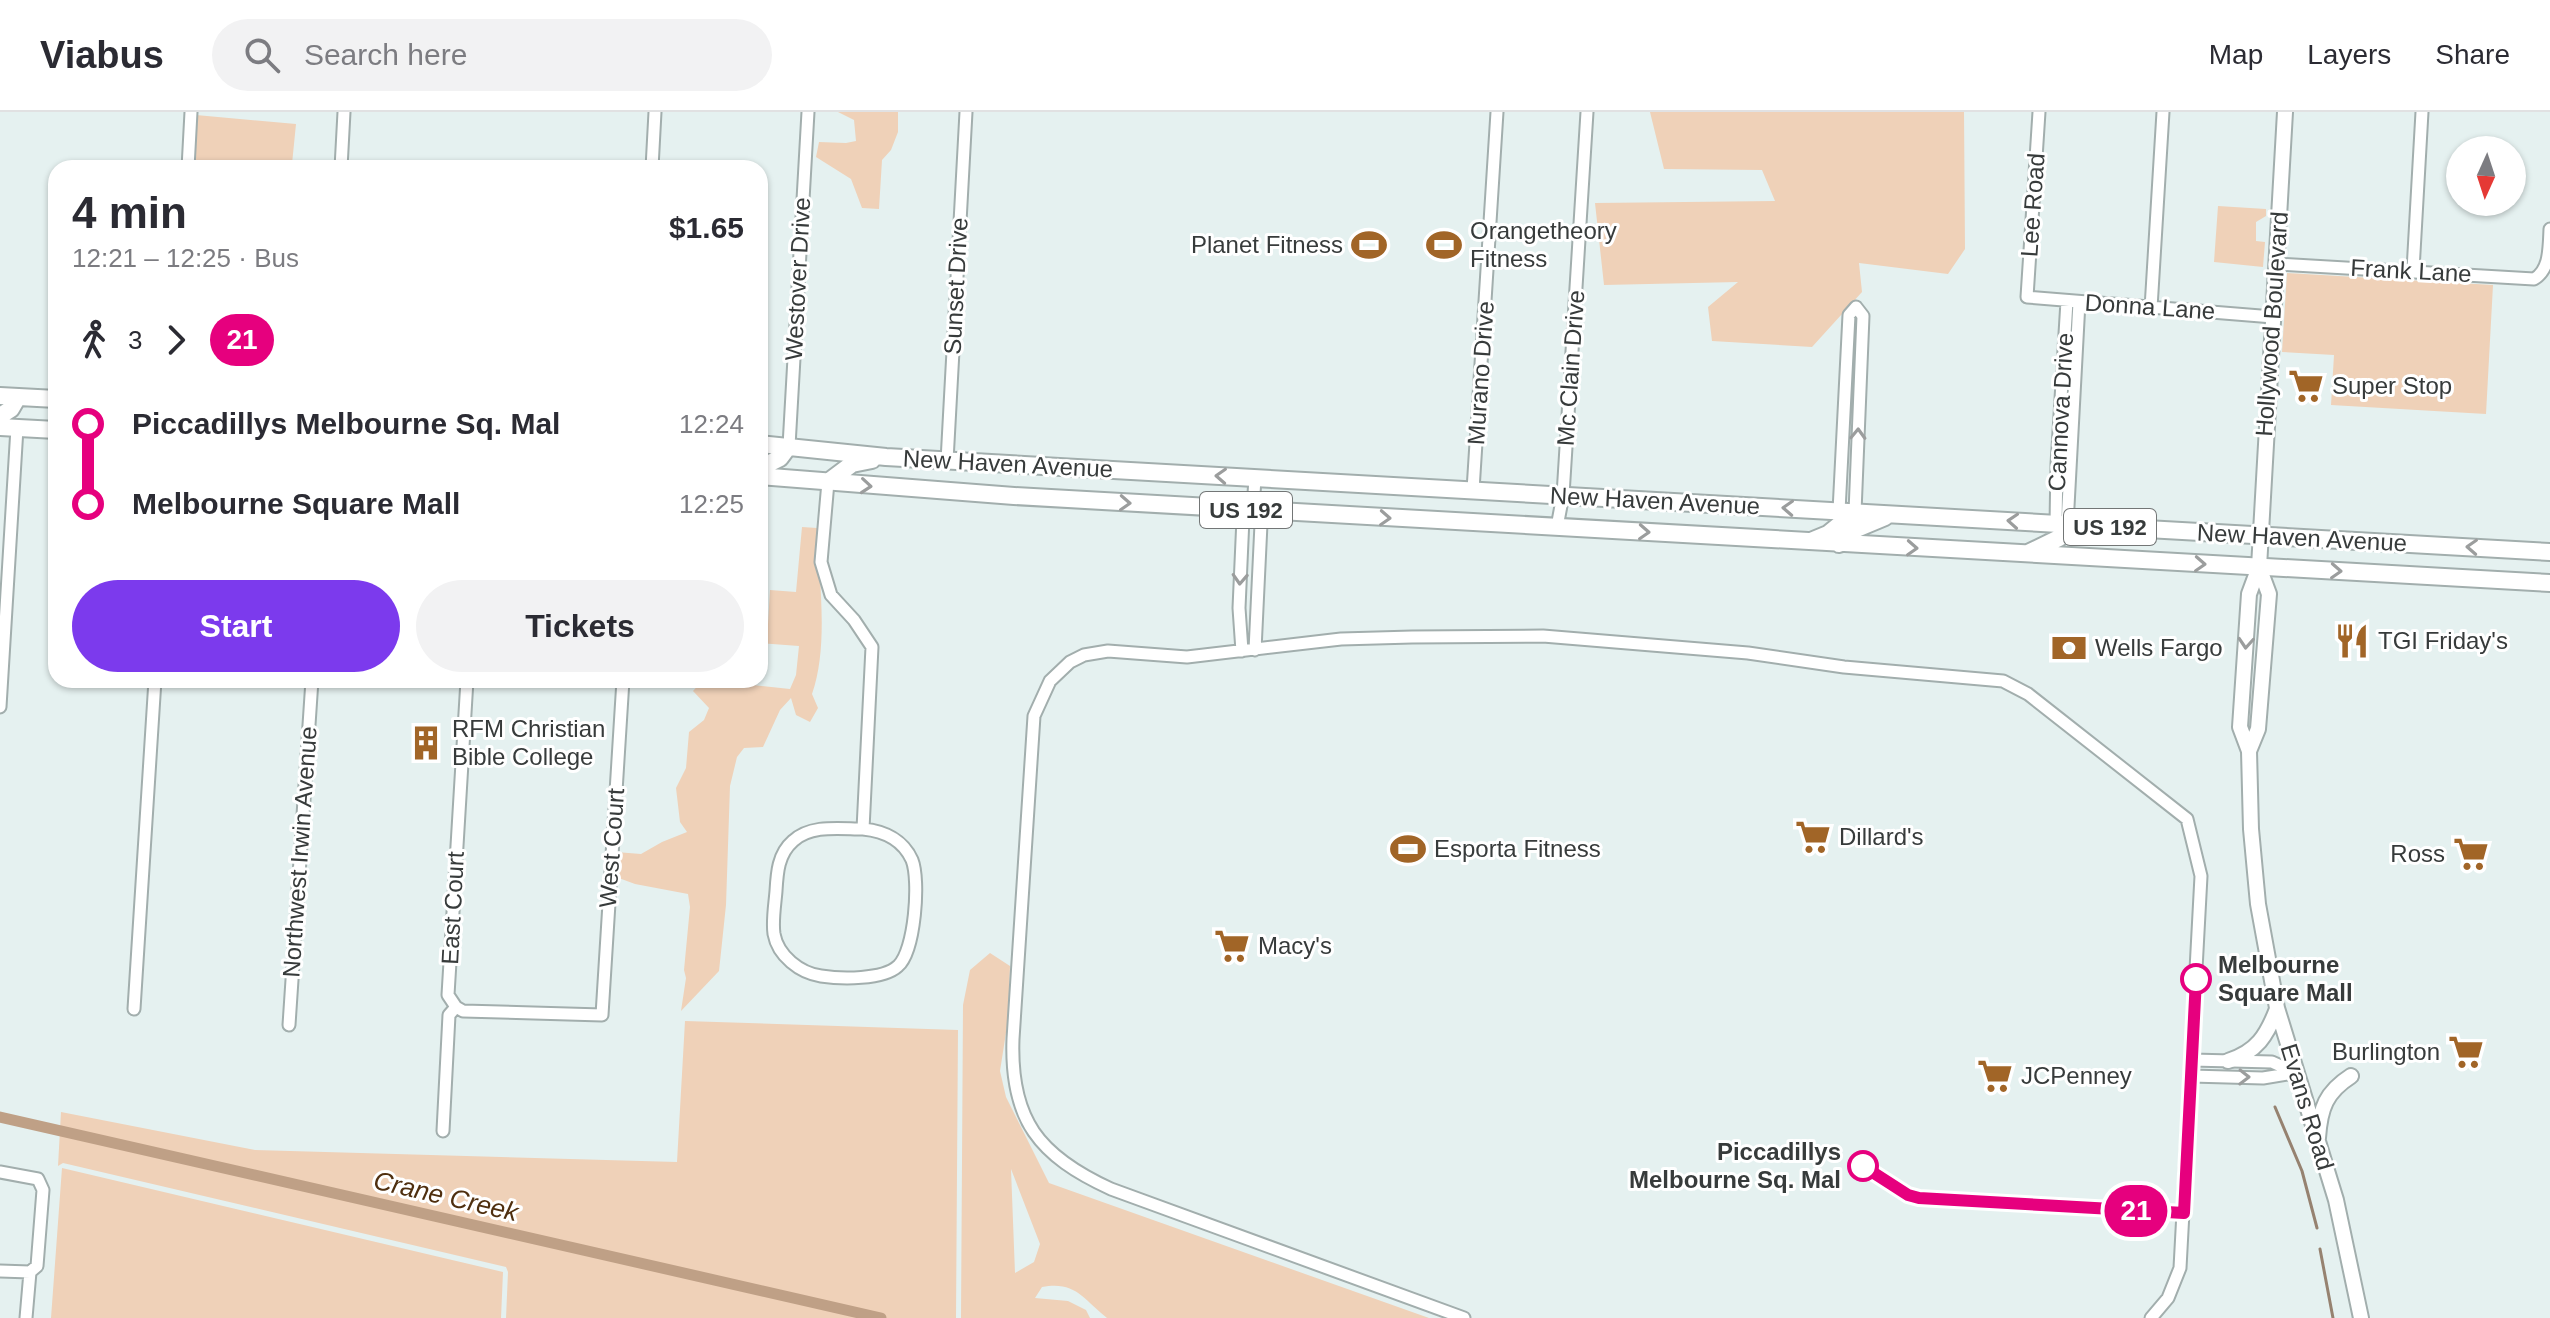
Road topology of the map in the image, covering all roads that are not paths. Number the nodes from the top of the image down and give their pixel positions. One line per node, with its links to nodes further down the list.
1 (191, 112): 12 (street)
2 (344, 112): 13 (street)
3 (655, 112): 14 (street)
4 (808, 112): 29 (street, Westover Drive)
5 (966, 112): 31 (street, Sunset Drive)
6 (1497, 112): 36 (street, Murano Drive)
7 (1587, 112): 37 (street, Mc Clain Drive)
8 (2039, 112): 18 (street, Lee Road)
9 (2163, 112): 20 (street)
10 (2285, 112): 16 (street, Hollywood Boulevard)
11 (2422, 112): 17 (street)
12 (188, 160)
13 (341, 160)
14 (652, 160)
15 (2550, 229): 17 (street, Frank Lane)
16 (2276, 264): 17 (street, Frank Lane); 21 (street, Hollywood Boulevard)
17 (2413, 270)
18 (2027, 297): 19 (street, Donna Lane)
19 (2073, 301): 20 (street, Donna Lane); 41 (street, Cannova Drive)
20 (2151, 308): 21 (street, Donna Lane)
21 (2273, 317): 43 (street, Hollywood Boulevard)
22 (0, 396): 23 (main road)
23 (18, 397): 24 (main road); 25 (main road)
24 (48, 399)
25 (0, 416)
26 (9, 428): 27 (main road); 55 (street)
27 (48, 430)
28 (768, 445): 29 (main road, New Haven Avenue / US 192)
29 (789, 446): 30 (main road, New Haven Avenue / US 192); 32 (main road)
30 (886, 457): 31 (main road, New Haven Avenue / US 192); 35 (main road)
31 (947, 461): 34 (main road, New Haven Avenue / US 192, one-way to 31)
32 (768, 464)
33 (768, 477): 35 (main road, New Haven Avenue / US 192)
34 (1255, 478): 36 (main road, New Haven Avenue / US 192); 38 (street)
35 (828, 482): 38 (main road, New Haven Avenue / US 192, one-way to 38); 56 (street)
36 (1473, 490): 37 (main road, New Haven Avenue / US 192)
37 (1563, 495): 39 (main road, New Haven Avenue / US 192, one-way to 37); 42 (street, Mc Clain Drive)
38 (1253, 510): 42 (main road, New Haven Avenue / US 192, one-way to 42); 50 (street); 50 (street, one-way to 50)
39 (1847, 511): 39 (street, one-way to 39); 40 (main road, New Haven Avenue / US 192); 44 (main road)
40 (1894, 514): 41 (main road, New Haven Avenue / US 192, one-way to 40); 45 (main road)
41 (2062, 524): 43 (main road, New Haven Avenue / US 192); 47 (main road)
42 (1557, 527): 44 (main road, New Haven Avenue / US 192, one-way to 44)
43 (2259, 536): 46 (main road, New Haven Avenue / US 192, one-way to 43); 48 (street, Evans Road)
44 (1810, 542): 45 (main road, New Haven Avenue / US 192)
45 (1839, 544): 47 (main road, New Haven Avenue / US 192, one-way to 47)
46 (2550, 552)
47 (2024, 554): 48 (main road, New Haven Avenue / US 192, one-way to 48)
48 (2259, 567): 49 (main road, New Haven Avenue / US 192, one-way to 49); 58 (street, Evans Road)
49 (2550, 583)
50 (1248, 651): 61 (street); 72 (street)
51 (154, 688): 59 (street)
52 (311, 688): 60 (street, Northwest Irwin Avenue)
53 (467, 688): 57 (street, East Court)
54 (622, 688): 57 (street, West Court)
55 (0, 707)
56 (863, 829): 56 (street)
57 (456, 1007): 66 (street, East Court)
58 (2277, 1008): 62 (street); 63 (street, Evans Road)
59 (134, 1009)
60 (289, 1025)
61 (2192, 1060): 62 (street); 64 (street)
62 (2228, 1061): 63 (street)
63 (2296, 1073): 64 (street, one-way to 63); 67 (street, Evans Road)
64 (2191, 1076): 73 (street)
65 (2351, 1076): 67 (street)
66 (443, 1131)
67 (2318, 1142): 74 (street, Evans Road)
68 (0, 1172): 70 (street)
69 (0, 1271): 70 (street)
70 (30, 1272): 71 (street)
71 (26, 1318)
72 (1464, 1318)
73 (2151, 1318)
74 (2361, 1318)

